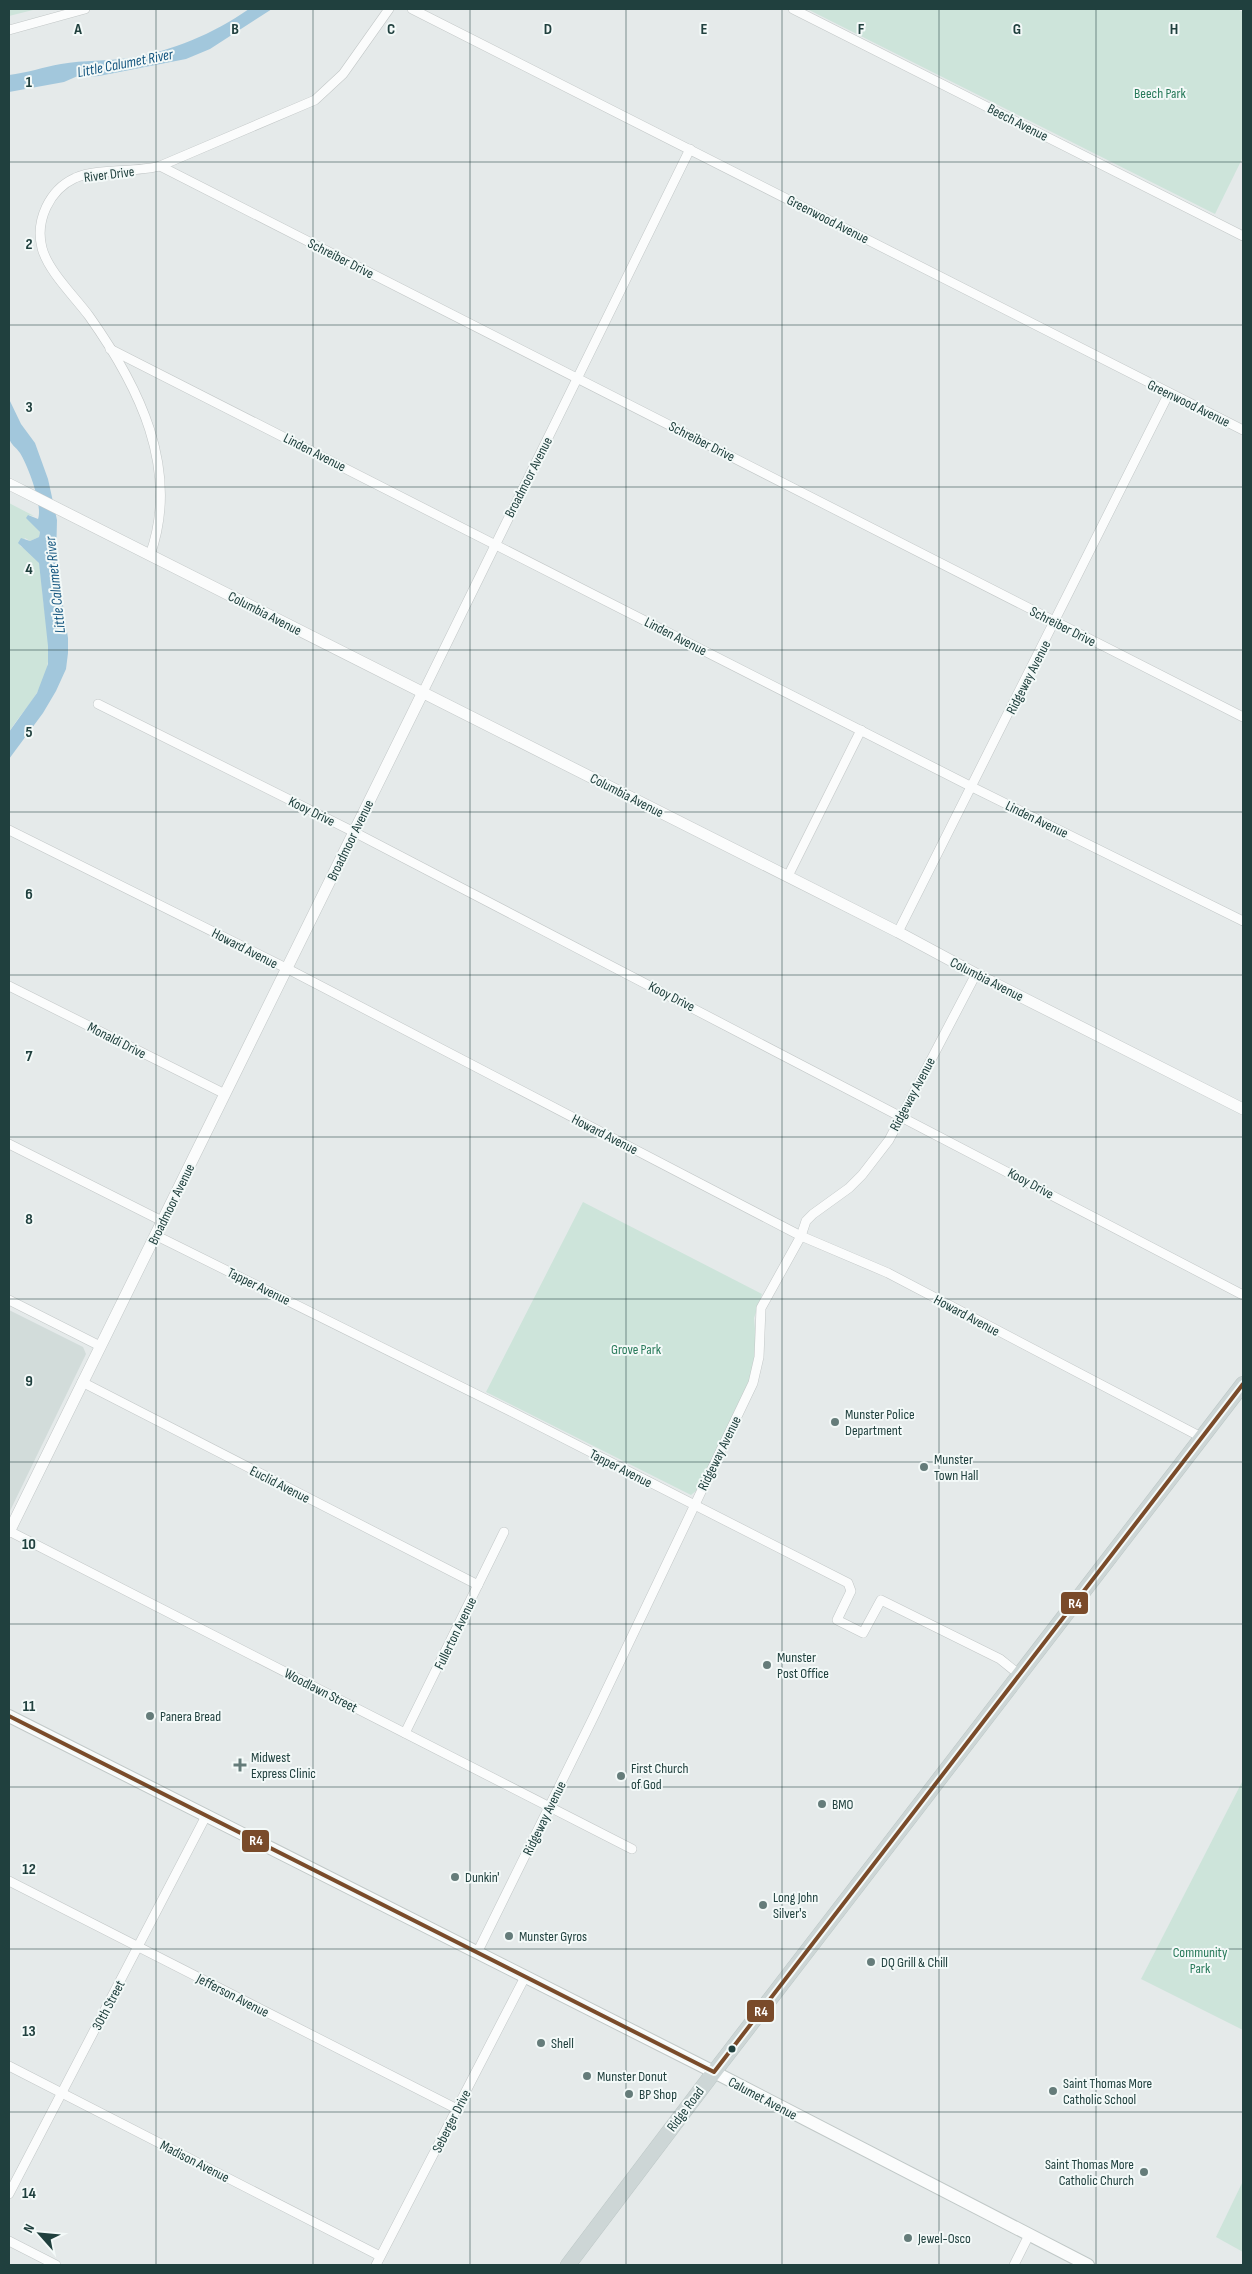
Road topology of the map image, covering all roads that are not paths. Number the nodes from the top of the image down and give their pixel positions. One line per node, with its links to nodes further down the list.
1 (85, 9): 5 (street)
2 (389, 9): 7 (street, River Drive)
3 (412, 9): 6 (street, Greenwood Avenue)
4 (793, 9): 8 (street, Beech Avenue)
5 (9, 30)
6 (690, 149): 10 (street, Broadmoor Avenue); 11 (street, Greenwood Avenue)
7 (160, 166): 9 (street, River Drive); 10 (street, Schreiber Drive)
8 (1243, 236)
9 (110, 349): 14 (street, Linden Avenue); 15 (street, River Drive)
10 (578, 378): 14 (street, Broadmoor Avenue); 16 (street, Schreiber Drive)
11 (1169, 394): 12 (street, Greenwood Avenue); 16 (street, Ridgeway Avenue)
12 (1242, 427)
13 (11, 486): 15 (street, Columbia Avenue)
14 (495, 543): 17 (street, Broadmoor Avenue); 20 (street, Linden Avenue)
15 (150, 555): 17 (street, Columbia Avenue)
16 (1055, 622): 19 (street, Schreiber Drive); 21 (street, Ridgeway Avenue)
17 (423, 692): 23 (street, Broadmoor Avenue); 24 (street, Columbia Avenue)
18 (98, 704): 23 (street, Kooy Drive)
19 (1243, 717)
20 (861, 730): 21 (street, Linden Avenue); 24 (street)
21 (972, 787): 25 (street, Linden Avenue); 26 (street, Ridgeway Avenue)
22 (9, 830): 27 (street, Howard Avenue)
23 (354, 832): 27 (street, Broadmoor Avenue); 32 (street, Kooy Drive)
24 (788, 876): 26 (street, Columbia Avenue)
25 (1243, 922)
26 (898, 932): 28 (street, Columbia Avenue)
27 (286, 968): 30 (street, Broadmoor Avenue); 36 (street, Howard Avenue)
28 (976, 974): 31 (street, Columbia Avenue); 32 (street, Ridgeway Avenue)
29 (9, 986): 30 (street, Monaldi Drive)
30 (224, 1094): 34 (street, Broadmoor Avenue)
31 (1243, 1109)
32 (901, 1114): 36 (street, Ridgeway Avenue); 37 (street, Kooy Drive)
33 (9, 1144): 34 (street)
34 (162, 1221): 35 (street, Broadmoor Avenue)
35 (155, 1235): 39 (street, Broadmoor Avenue); 43 (street, Tapper Avenue)
36 (801, 1236): 42 (street, Howard Avenue); 43 (street, Ridgeway Avenue)
37 (1243, 1295)
38 (9, 1300): 39 (street)
39 (100, 1346): 40 (street, Broadmoor Avenue)
40 (82, 1382): 44 (street, Broadmoor Avenue); 46 (street, Euclid Avenue)
41 (1243, 1384): 42 (main road, Ridge Road)
42 (1201, 1438): 47 (main road, Ridge Road)
43 (694, 1505): 47 (street, Tapper Avenue); 50 (street, Ridgeway Avenue)
44 (9, 1531): 49 (street, Woodlawn Street)
45 (504, 1532): 46 (street, Fullerton Avenue)
46 (478, 1585): 49 (street, Fullerton Avenue)
47 (1020, 1676): 58 (main road, Ridge Road)
48 (9, 1716): 51 (main road, Calumet Avenue)
49 (405, 1734): 50 (street, Woodlawn Street)
50 (549, 1807): 52 (street, Woodlawn Street); 55 (street, Ridgeway Avenue)
51 (206, 1816): 54 (street, 30th Street); 55 (main road, Calumet Avenue)
52 (632, 1849)
53 (9, 1881): 54 (street, Jefferson Avenue)
54 (139, 1947): 59 (street, 30th Street); 60 (street, Jefferson Avenue)
55 (477, 1953): 56 (main road, Calumet Avenue)
56 (525, 1977): 58 (main road, Calumet Avenue); 60 (street, Seberger Drive)
57 (9, 2066): 59 (street, Madison Avenue)
58 (714, 2072): 62 (main road, Calumet Avenue); 67 (main road, Ridge Road)
59 (63, 2093): 61 (street, 30th Street); 64 (street, Madison Avenue)
60 (457, 2109): 64 (street, Seberger Drive)
61 (9, 2194)
62 (1029, 2235): 68 (street); 69 (main road, Calumet Avenue)
63 (9, 2241): 65 (street)
64 (380, 2256): 66 (street, Seberger Drive)
65 (56, 2265)
66 (376, 2265)
67 (568, 2265)
68 (1014, 2265)
69 (1088, 2265)

